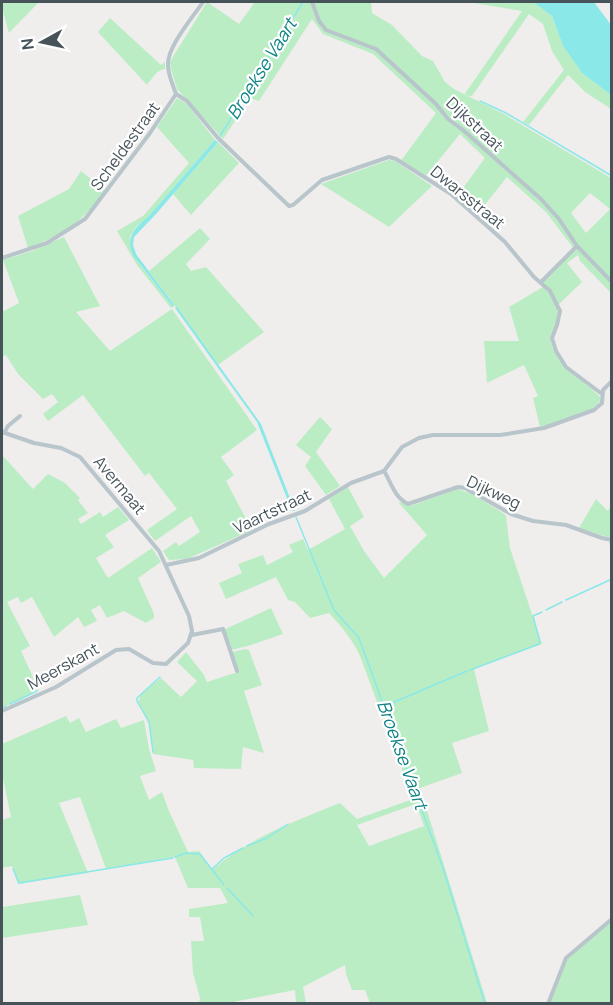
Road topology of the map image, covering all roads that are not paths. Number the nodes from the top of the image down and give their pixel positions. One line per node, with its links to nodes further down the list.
1 (203, 2): 3 (street, Scheldestraat)
2 (312, 2): 4 (street, Dijkstraat)
3 (176, 94): 5 (street, Scheldestraat); 6 (street, Dwarsstraat)
4 (577, 246): 6 (street); 7 (street, Dijkstraat)
5 (2, 258)
6 (542, 282): 9 (street, Dwarsstraat)
7 (612, 282)
8 (612, 381): 9 (street)
9 (602, 394): 12 (street)
10 (20, 416): 11 (street, Avermaat)
11 (3, 432): 14 (street, Avermaat)
12 (384, 471): 13 (street, Dijkweg); 14 (street, Vaartstraat)
13 (612, 540)
14 (166, 565): 15 (street)
15 (192, 635): 16 (street); 17 (street, Meerskant)
16 (237, 671)
17 (2, 711)
18 (612, 919): 19 (street)
19 (548, 1004)

